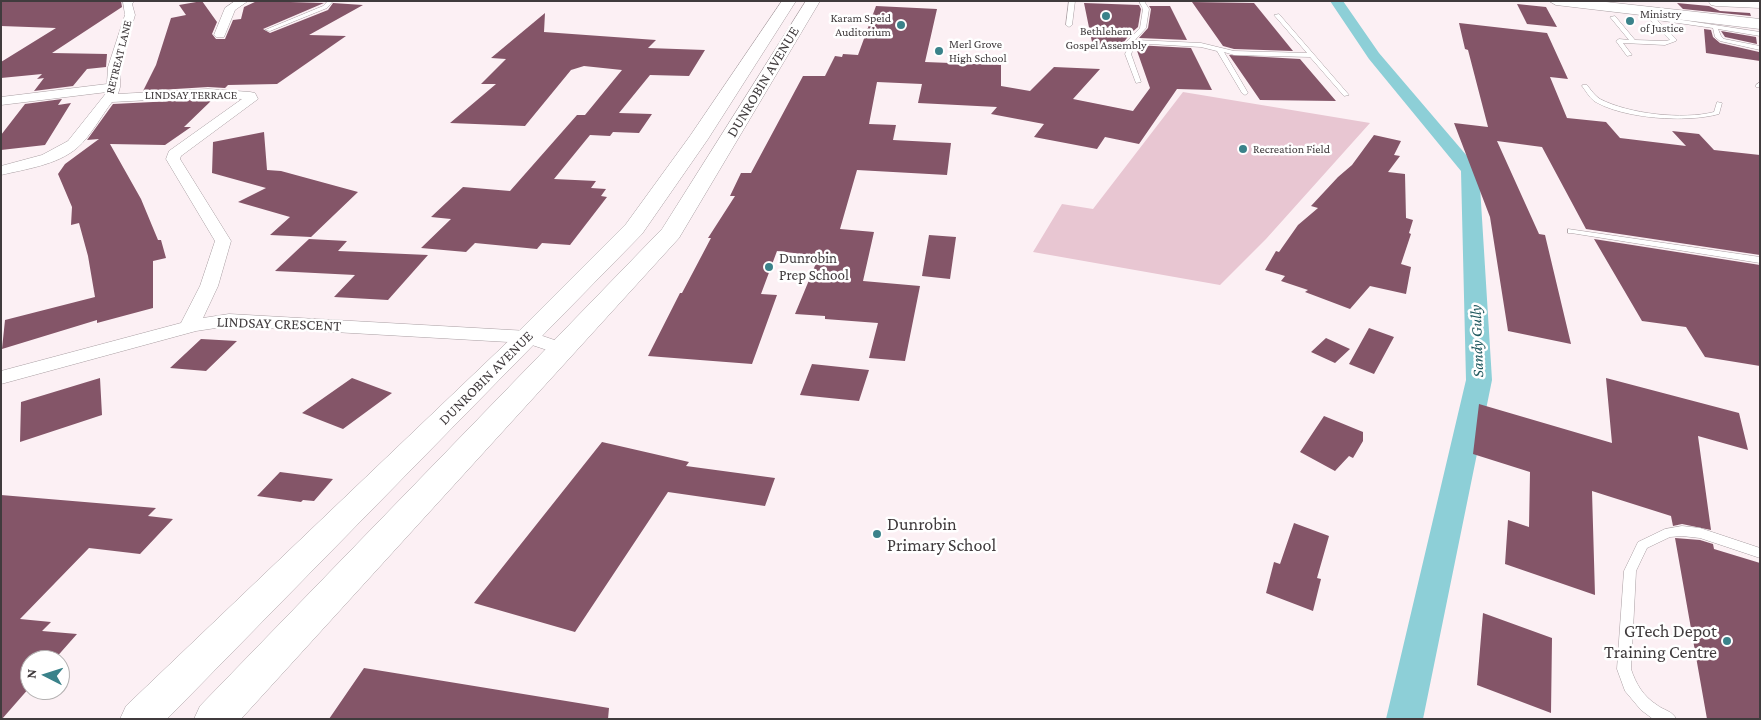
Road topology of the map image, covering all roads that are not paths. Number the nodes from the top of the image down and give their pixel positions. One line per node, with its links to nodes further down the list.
1 (129, 1): 28 (street, RETREAT LANE)
2 (243, 1): 19 (street)
3 (331, 1): 17 (lane)
4 (789, 1): 37 (main road, DUNROBIN AVENUE)
5 (813, 1): 38 (main road, DUNROBIN AVENUE)
6 (1072, 1): 15 (lane)
7 (1141, 1): 21 (lane)
8 (1556, 1): 11 (main road)
9 (1704, 1): 10 (main road)
10 (1760, 4)
11 (1646, 14): 14 (main road); 16 (lane); 20 (lane)
12 (1277, 15): 24 (lane)
13 (1613, 17): 20 (lane)
14 (1760, 24)
15 (1069, 25)
16 (1715, 27): 18 (lane); 22 (lane)
17 (268, 30)
18 (1760, 33)
19 (220, 35)
20 (1632, 40): 25 (lane)
21 (1130, 41): 23 (lane); 26 (lane)
22 (1760, 48)
23 (1220, 50): 24 (lane); 29 (lane)
24 (1311, 55): 30 (lane)
25 (1629, 55)
26 (1138, 82)
27 (1585, 86): 32 (lane)
28 (112, 92): 31 (street); 33 (street, RETREAT LANE); 36 (street, LINDSAY TERRACE)
29 (1245, 93)
30 (1346, 95)
31 (1, 101)
32 (1719, 103)
33 (1, 171)
34 (1570, 231): 35 (lane)
35 (1760, 260)
36 (189, 327): 37 (street, LINDSAY CRESCENT); 39 (street, LINDSAY CRESCENT)
37 (528, 337): 38 (street, LINDSAY CRESCENT); 41 (main road, DUNROBIN AVENUE)
38 (562, 349): 42 (main road, DUNROBIN AVENUE)
39 (1, 378)
40 (1760, 553): 43 (lane)
41 (140, 719)
42 (214, 719)
43 (1669, 719)

